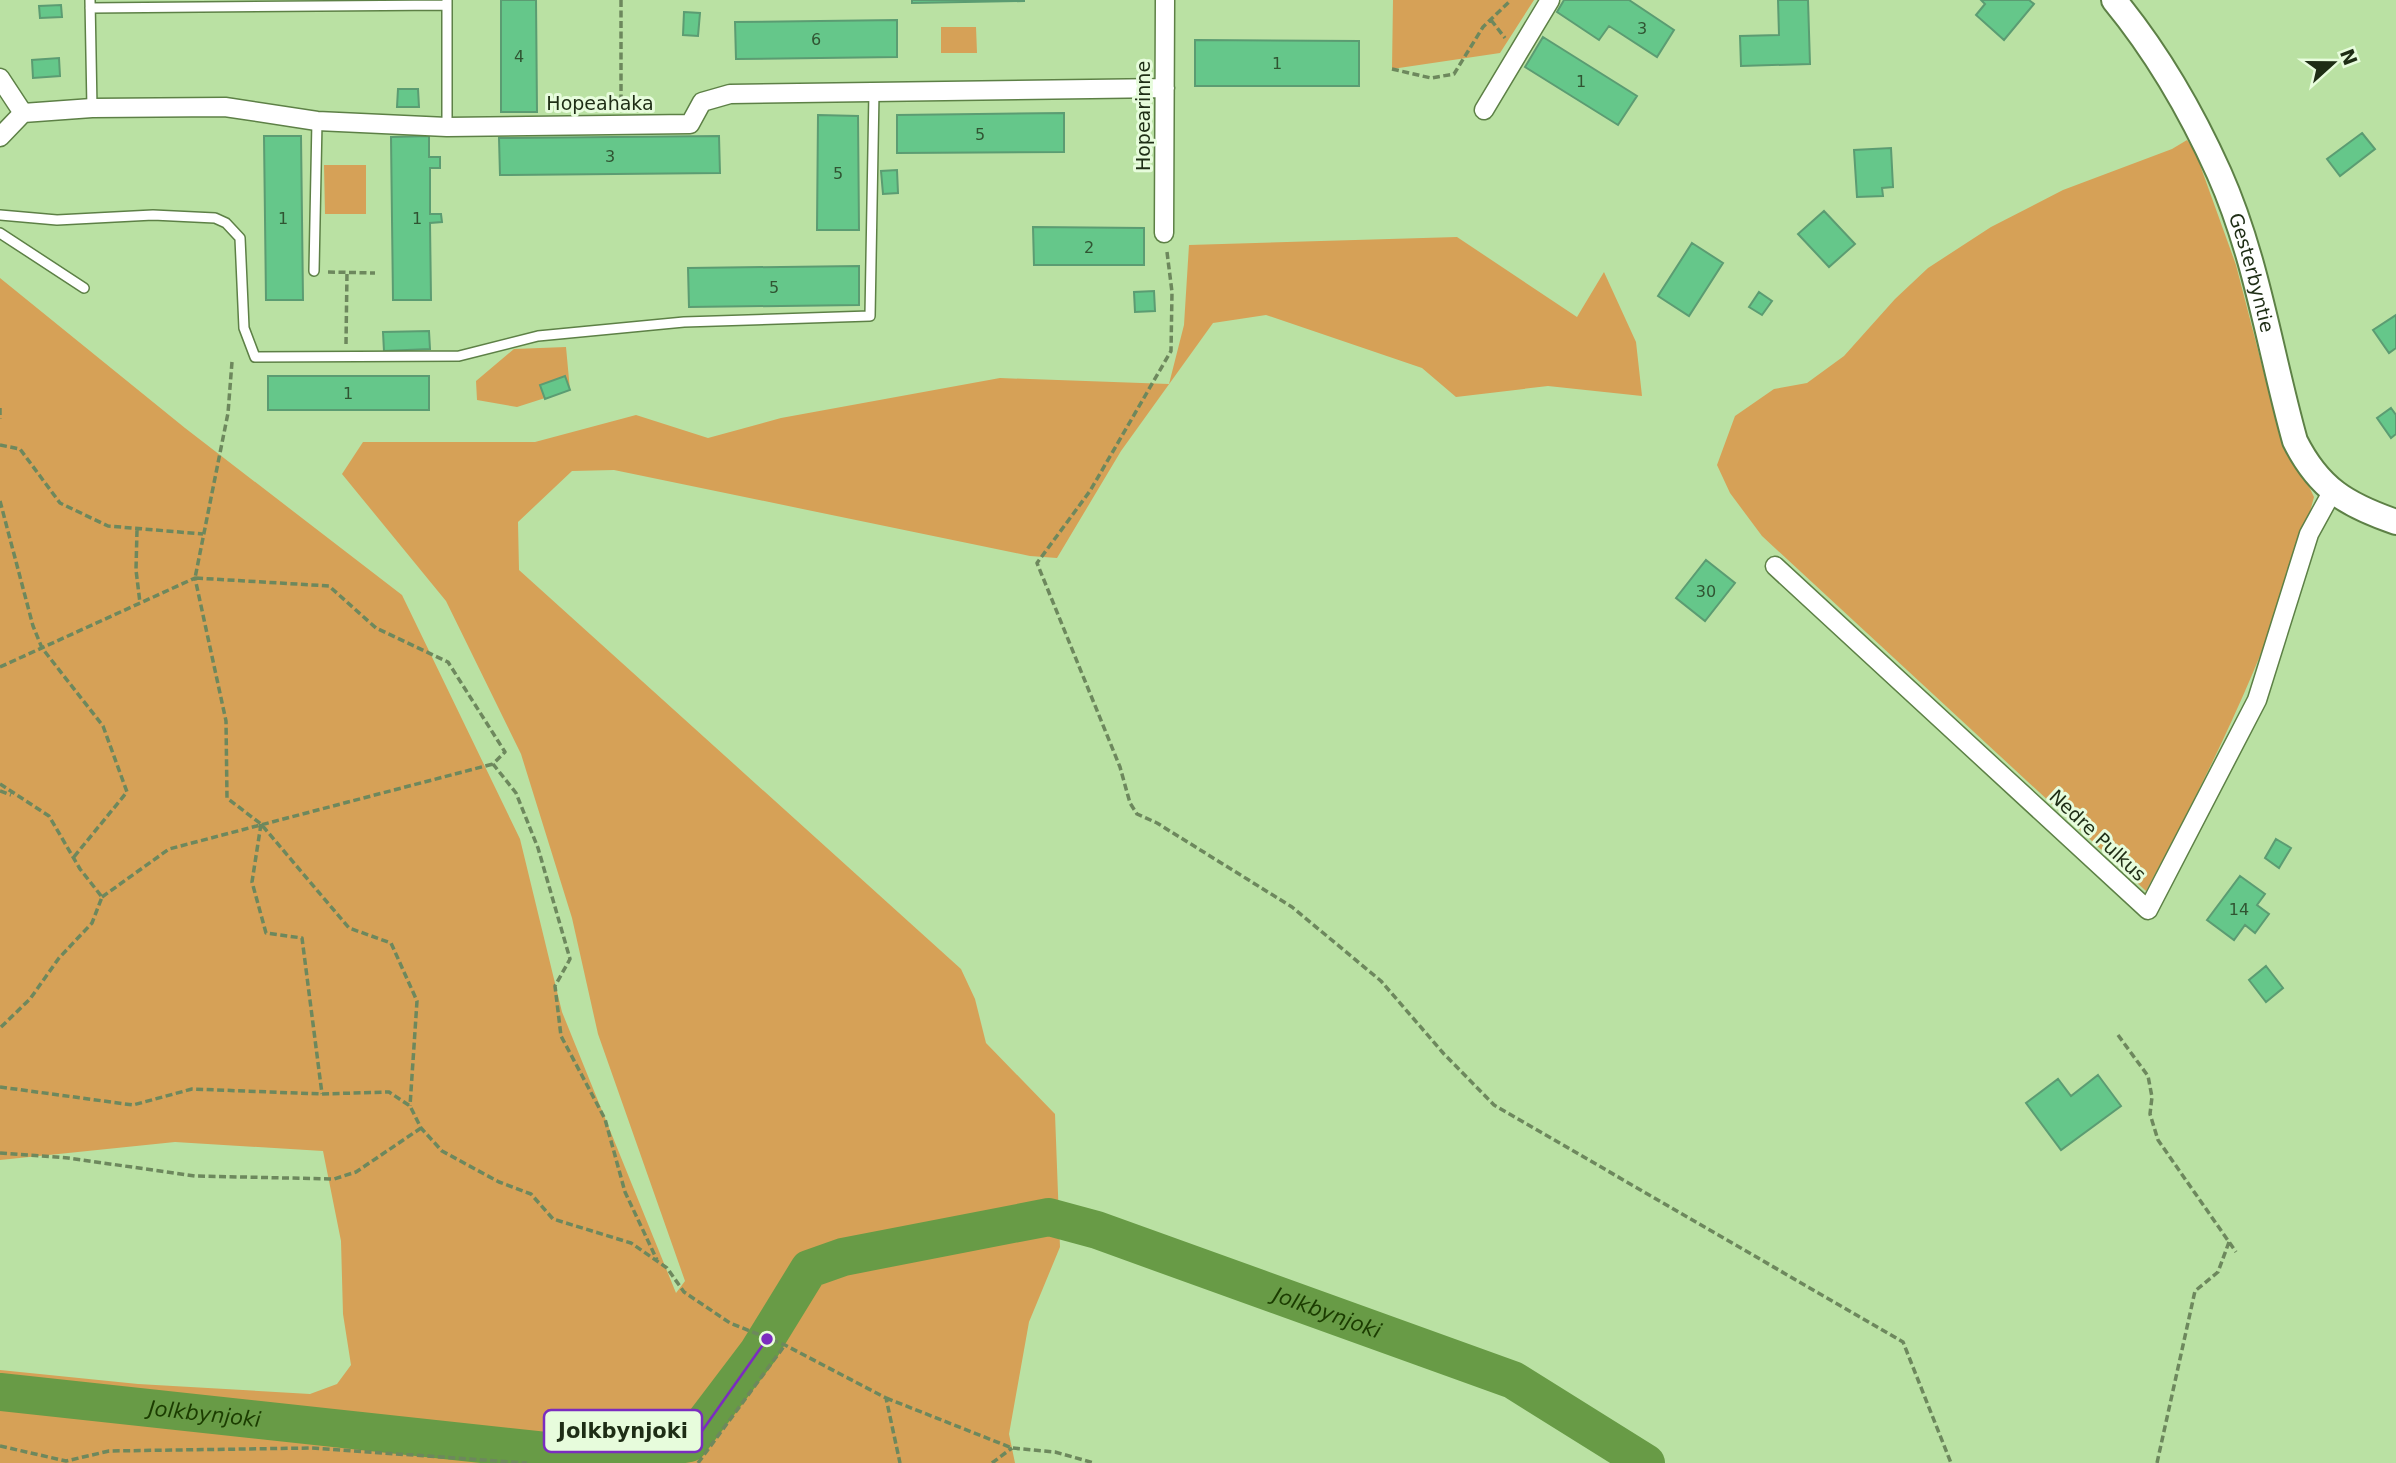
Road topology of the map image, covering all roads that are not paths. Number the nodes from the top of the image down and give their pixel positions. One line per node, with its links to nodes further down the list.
1 (1165, 0): 7 (street, Hopearinne)
2 (1550, 0): 10 (street)
3 (2114, 0): 20 (street, Gesterbyntie)
4 (447, 2): 5 (lane); 13 (lane)
5 (90, 4): 9 (lane)
6 (0, 78): 11 (street)
7 (1164, 88): 8 (street, Hopeahaka); 17 (street, Hopearinne)
8 (874, 92): 13 (street, Hopeahaka); 15 (lane)
9 (92, 108): 11 (street, Hopeahaka); 12 (street, Hopeahaka)
10 (1484, 110)
11 (23, 113): 14 (street)
12 (317, 121): 13 (street, Hopeahaka); 18 (lane)
13 (447, 127)
14 (0, 136)
15 (0, 215)
16 (0, 233): 19 (lane)
17 (1164, 233)
18 (314, 271)
19 (84, 288)
20 (2332, 492): 21 (street, Gesterbyntie); 22 (street, Nedre Pulkus)
21 (2396, 522)
22 (1775, 566)

